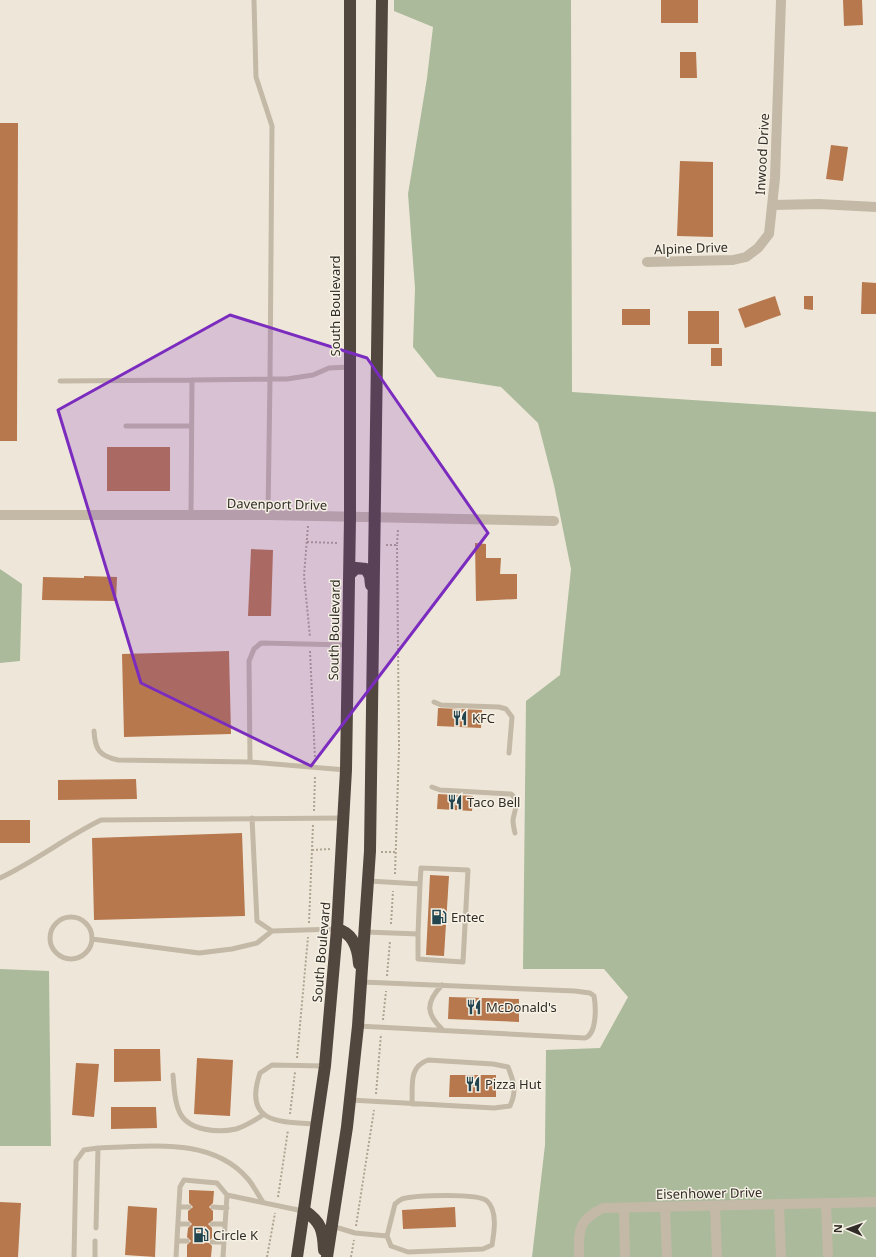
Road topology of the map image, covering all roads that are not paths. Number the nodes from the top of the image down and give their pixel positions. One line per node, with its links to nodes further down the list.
1 (254, 0): 9 (lane)
2 (350, 0): 8 (highway, South Boulevard)
3 (382, 0): 18 (highway)
4 (781, 0): 5 (street, Inwood Drive)
5 (772, 205): 6 (street, Inwood Drive); 7 (street, Alpine Drive)
6 (876, 207)
7 (647, 262)
8 (349, 367): 9 (lane); 17 (highway, South Boulevard)
9 (270, 379): 10 (lane); 15 (lane)
10 (192, 380): 11 (lane); 13 (lane)
11 (60, 381)
12 (126, 426): 13 (lane)
13 (191, 426): 16 (lane)
14 (0, 515): 16 (street, Davenport Drive)
15 (268, 515): 16 (street, Davenport Drive); 17 (street, Davenport Drive)
16 (191, 516)
17 (350, 518): 18 (street, Davenport Drive); 20 (highway, South Boulevard)
18 (376, 519): 19 (street, Davenport Drive); 21 (highway)
19 (554, 521)
20 (349, 575): 21 (highway); 22 (highway, South Boulevard)
21 (375, 626): 33 (highway)
22 (348, 645): 26 (lane); 27 (highway, South Boulevard)
23 (434, 702): 25 (lane)
24 (94, 731): 26 (lane)
25 (509, 753)
26 (250, 762): 27 (lane)
27 (346, 770): 30 (highway, South Boulevard)
28 (432, 786): 31 (lane)
29 (252, 818): 30 (lane); 32 (lane); 36 (lane)
30 (344, 818): 35 (highway, South Boulevard)
31 (515, 834)
32 (0, 878)
33 (369, 881): 34 (lane); 37 (highway)
34 (420, 884): 38 (lane); 38 (lane)
35 (337, 929): 36 (lane); 42 (highway); 45 (highway, South Boulevard)
36 (272, 931): 39 (lane)
37 (366, 932): 38 (lane); 40 (highway)
38 (418, 934)
39 (92, 939): 39 (lane)
40 (362, 982): 41 (lane); 42 (highway)
41 (442, 985): 44 (lane); 44 (lane)
42 (360, 1007): 43 (highway)
43 (358, 1026): 44 (lane); 47 (highway)
44 (443, 1030)
45 (325, 1066): 49 (lane); 50 (highway, South Boulevard)
46 (173, 1075): 49 (lane)
47 (350, 1100): 48 (lane); 69 (highway)
48 (412, 1104): 48 (lane)
49 (263, 1115): 50 (lane)
50 (318, 1125): 64 (highway, South Boulevard)
51 (98, 1148): 53 (lane); 70 (lane); 77 (lane)
52 (227, 1195): 53 (lane); 58 (lane); 62 (lane)
53 (263, 1202): 64 (lane)
54 (876, 1202): 55 (street, Eisenhower Drive)
55 (826, 1203): 56 (street, Eisenhower Drive); 88 (street)
56 (779, 1204): 57 (street, Eisenhower Drive); 87 (street)
57 (715, 1206): 61 (street, Eisenhower Drive); 86 (street)
58 (179, 1207): 59 (lane); 65 (lane)
59 (188, 1207)
60 (213, 1207): 62 (lane)
61 (666, 1207): 63 (street, Eisenhower Drive); 85 (street)
62 (227, 1208): 68 (lane)
63 (624, 1208): 83 (street, Eisenhower Drive); 84 (street)
64 (305, 1211): 81 (highway, South Boulevard); 82 (highway)
65 (178, 1224): 66 (lane); 73 (lane)
66 (188, 1224)
67 (212, 1224): 68 (lane)
68 (225, 1224): 76 (lane)
69 (332, 1226): 71 (lane); 82 (highway)
70 (96, 1228)
71 (387, 1236): 71 (lane)
72 (95, 1241): 78 (lane)
73 (177, 1241): 74 (lane); 79 (lane)
74 (187, 1241)
75 (212, 1242): 76 (lane)
76 (224, 1242): 80 (lane)
77 (74, 1257)
78 (95, 1257)
79 (176, 1257)
80 (223, 1257)
81 (297, 1257)
82 (325, 1257)
83 (579, 1257)
84 (625, 1257)
85 (667, 1257)
86 (717, 1257)
87 (781, 1257)
88 (828, 1257)

